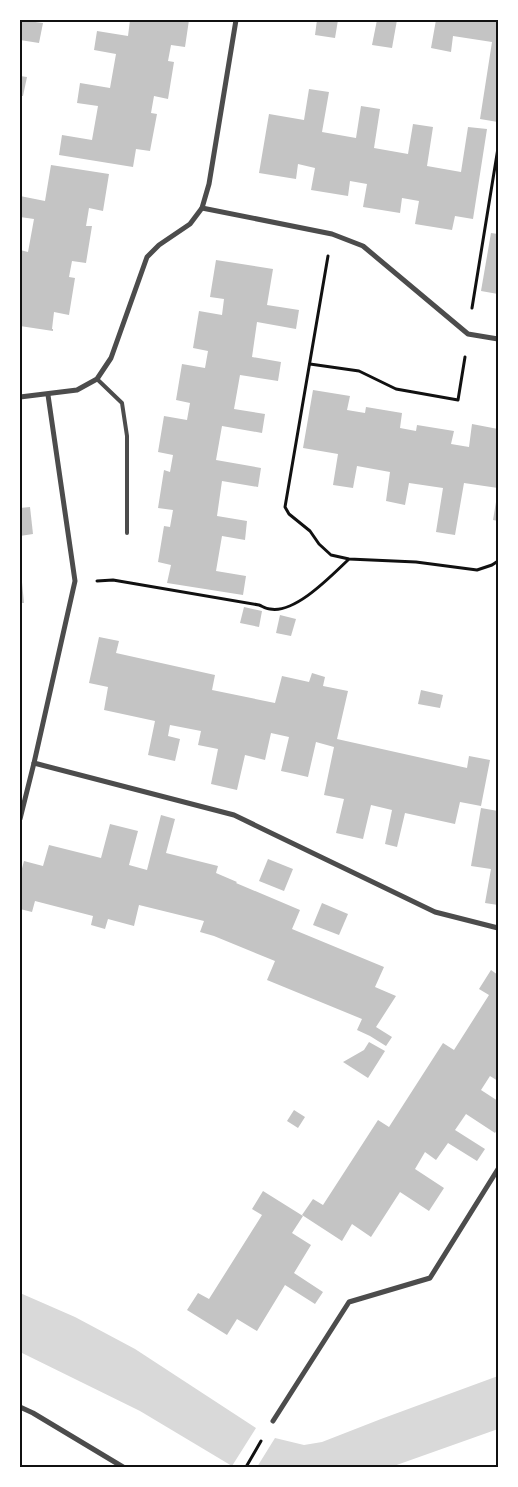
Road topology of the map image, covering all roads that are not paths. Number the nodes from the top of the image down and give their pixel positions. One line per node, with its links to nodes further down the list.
1 (236, 20): 2 (street)
2 (202, 208): 3 (street); 4 (street)
3 (498, 339)
4 (97, 379): 5 (street); 7 (lane)
5 (48, 395): 6 (street); 8 (street)
6 (20, 398)
7 (127, 533)
8 (34, 763): 9 (street); 10 (street)
9 (20, 819)
10 (498, 928)
11 (498, 1169): 13 (street)
12 (20, 1408): 14 (street)
13 (273, 1421)
14 (122, 1467)

